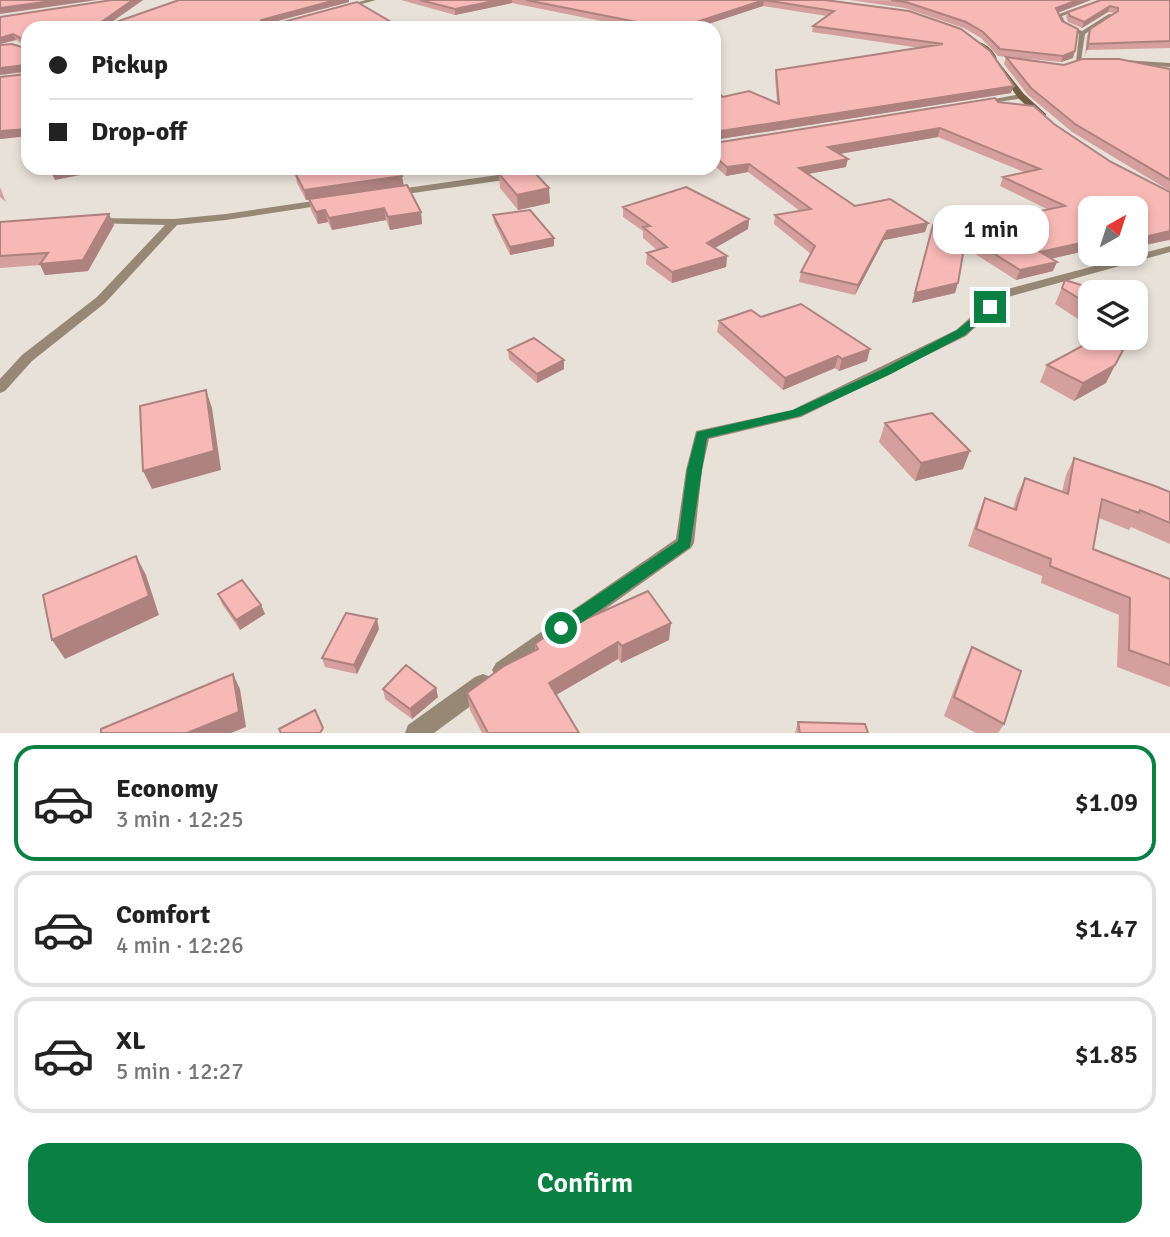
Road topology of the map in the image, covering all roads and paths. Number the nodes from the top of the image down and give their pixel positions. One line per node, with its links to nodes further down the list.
1 (373, 0): 3 (street)
2 (1104, 0): 5 (street)
3 (337, 9)
4 (1111, 15): 5 (street)
5 (1082, 33): 9 (street)
6 (973, 40): 7 (street)
7 (994, 60): 8 (street); 14 (street)
8 (1007, 61)
9 (1079, 61): 10 (street); 12 (street)
10 (1089, 61)
11 (1114, 61): 13 (street)
12 (1070, 64)
13 (1170, 65)
14 (1021, 96): 15 (street); 17 (street)
15 (981, 103): 16 (street); 17 (street)
16 (967, 105)
17 (1034, 109): 18 (street)
18 (1046, 119)
19 (517, 175): 20 (street)
20 (376, 195)
21 (335, 201): 23 (street)
22 (77, 221): 23 (street)
23 (174, 222): 25 (street)
24 (1170, 249): 26 (street)
25 (0, 388)
26 (415, 733)

